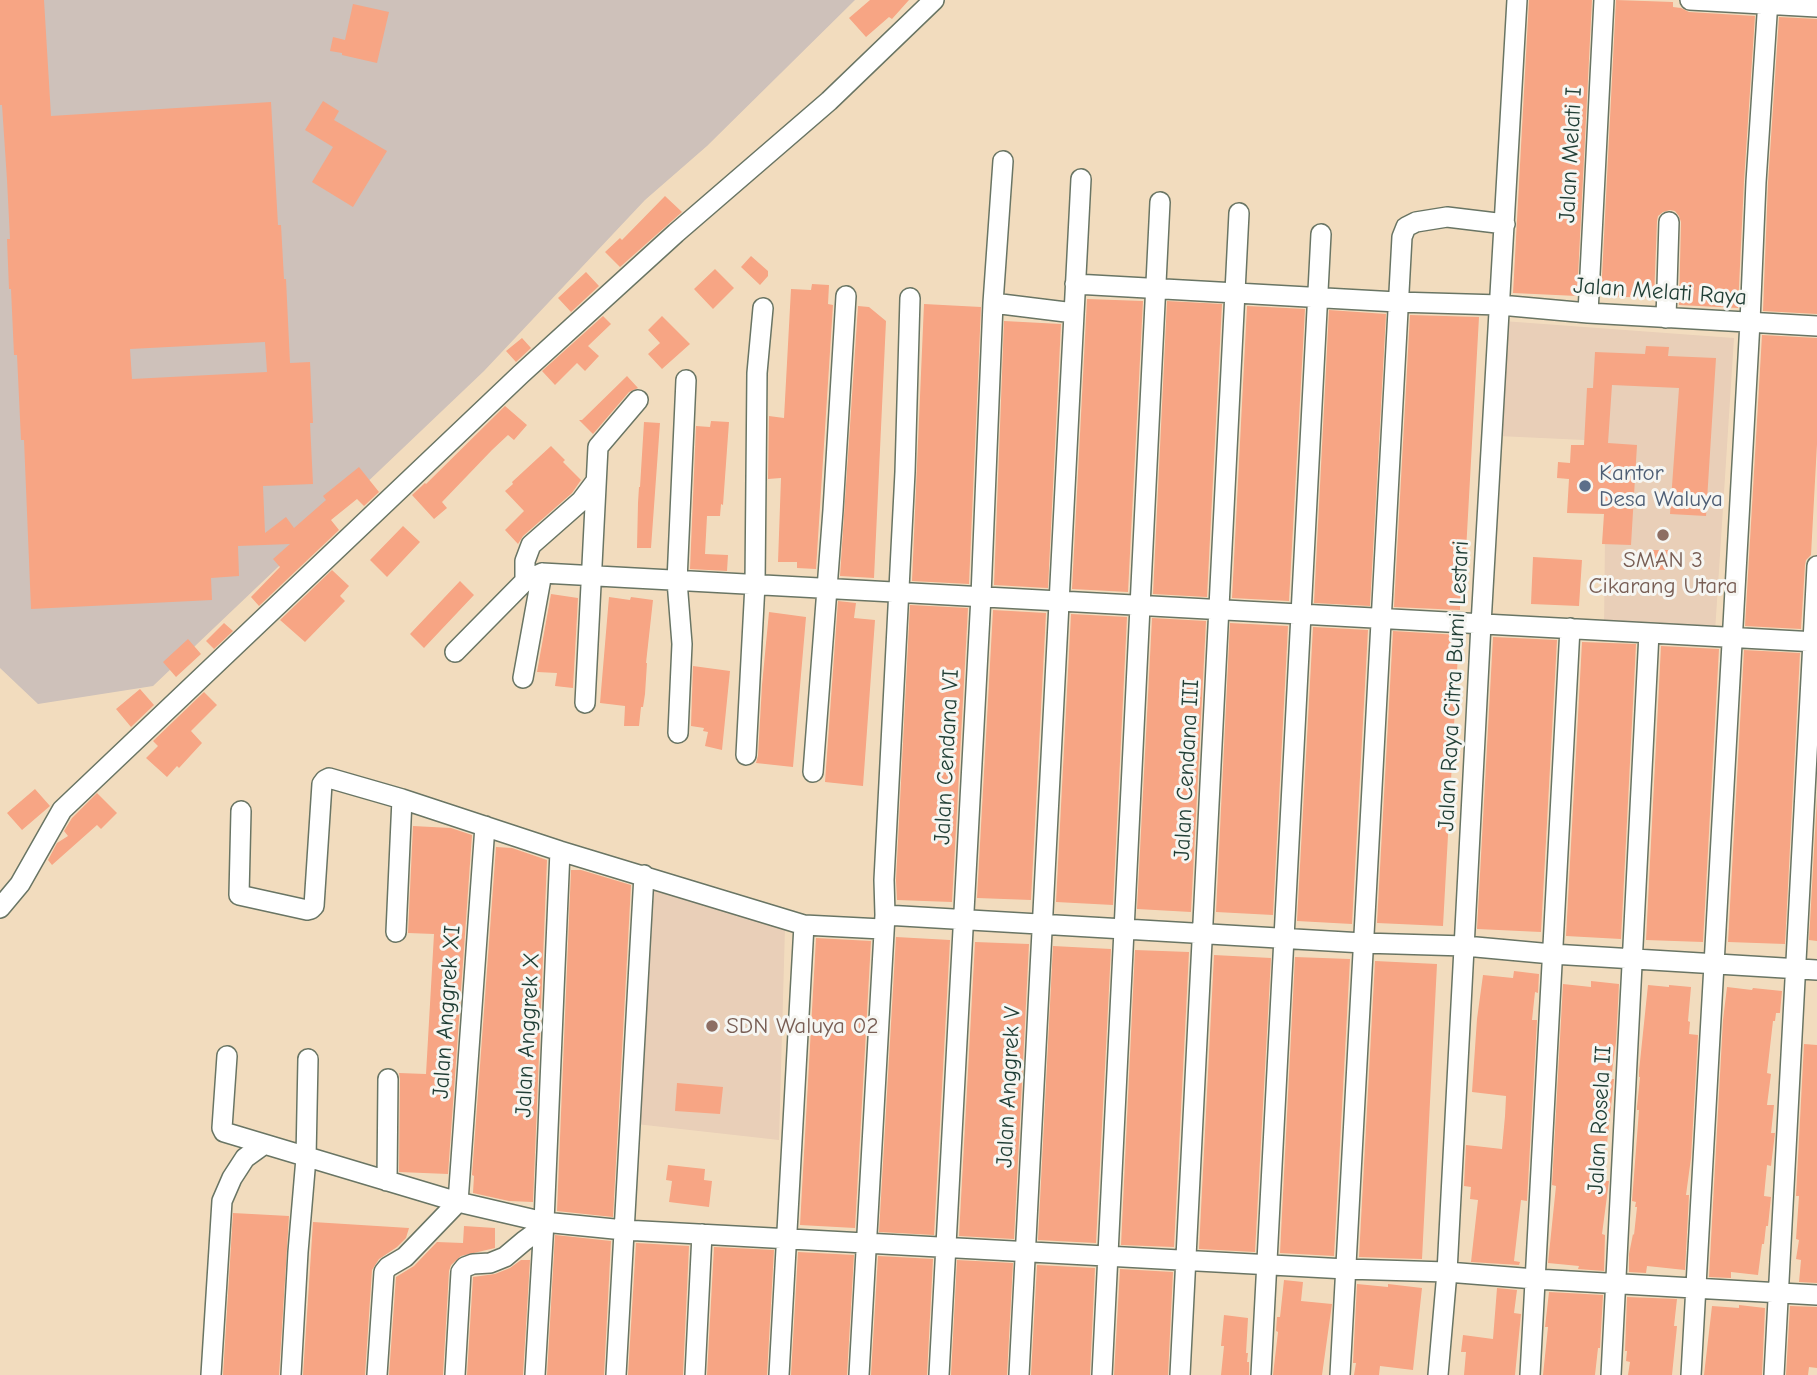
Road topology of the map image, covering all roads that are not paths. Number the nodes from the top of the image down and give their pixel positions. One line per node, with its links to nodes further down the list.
1 (934, 0): 61 (street)
2 (1517, 0): 12 (street, Jalan Raya Citra Bumi Lestari)
3 (1604, 0): 25 (street, Jalan Melati I)
4 (1690, 0): 5 (street)
5 (1768, 2): 6 (street); 27 (street)
6 (1817, 7)
7 (1003, 161): 21 (street, Jalan Cendana VI)
8 (1081, 179): 14 (street, Jalan Anggrek V)
9 (1160, 202): 15 (street)
10 (1239, 213): 16 (street, Jalan Cendana III)
11 (1669, 222): 26 (street)
12 (1504, 224): 20 (street); 22 (street, Jalan Raya Citra Bumi Lestari)
13 (1321, 234): 19 (street)
14 (1075, 284): 15 (street, Jalan Melati Raya); 24 (street, Jalan Anggrek V)
15 (1156, 289): 16 (street, Jalan Melati Raya); 41 (street)
16 (1235, 293): 19 (street, Jalan Melati Raya); 42 (street, Jalan Cendana III)
17 (846, 296): 37 (street)
18 (910, 298): 38 (street)
19 (1318, 298): 20 (street, Jalan Melati Raya); 43 (street)
20 (1397, 302): 22 (street, Jalan Melati Raya); 44 (street)
21 (993, 303): 24 (street); 39 (street, Jalan Cendana VI)
22 (1500, 305): 25 (street, Jalan Melati Raya); 45 (street, Jalan Raya Citra Bumi Lestari)
23 (763, 308): 36 (street)
24 (1073, 313): 40 (street, Jalan Anggrek V)
25 (1588, 313): 26 (street, Jalan Melati Raya)
26 (1666, 318): 27 (street, Jalan Melati Raya)
27 (1750, 322): 28 (street, Jalan Melati Raya); 48 (street)
28 (1817, 326)
29 (686, 380): 35 (street)
30 (638, 400): 31 (street)
31 (596, 480): 33 (street); 34 (street)
32 (1817, 566): 49 (street)
33 (592, 576): 34 (street); 35 (street); 52 (street)
34 (534, 577): 50 (street); 51 (street)
35 (677, 581): 36 (street); 53 (street)
36 (755, 584): 37 (street); 54 (street)
37 (826, 588): 38 (street); 55 (street)
38 (898, 592): 39 (street); 63 (street)
39 (981, 596): 40 (street); 62 (street, Jalan Cendana VI)
40 (1059, 601): 41 (street); 64 (street, Jalan Anggrek V)
41 (1140, 605): 42 (street); 66 (street)
42 (1219, 609): 43 (street); 68 (street, Jalan Cendana III)
43 (1301, 614): 44 (street); 69 (street)
44 (1380, 618): 45 (street); 70 (street)
45 (1481, 624): 46 (street); 71 (street, Jalan Raya Citra Bumi Lestari)
46 (1570, 628): 47 (street); 72 (street)
47 (1649, 633): 48 (street); 73 (street, Jalan Rosela II)
48 (1732, 637): 49 (street); 74 (street)
49 (1815, 642): 75 (street)
50 (455, 652)
51 (523, 678)
52 (585, 703)
53 (678, 733)
54 (747, 755)
55 (813, 772)
56 (402, 799): 57 (street); 58 (street); 67 (street)
57 (241, 811)
58 (485, 826): 59 (street); 83 (street, Jalan Anggrek XI)
59 (561, 850): 60 (street); 84 (street, Jalan Anggrek X)
60 (644, 876): 65 (street); 85 (street)
61 (0, 908)
62 (964, 920): 63 (street); 64 (street); 89 (street, Jalan Cendana VI)
63 (883, 922): 65 (street); 88 (street)
64 (1042, 924): 66 (street); 90 (street, Jalan Anggrek V)
65 (804, 925): 87 (street)
66 (1124, 929): 68 (street); 91 (street)
67 (396, 932)
68 (1203, 934): 69 (street); 92 (street, Jalan Cendana III)
69 (1284, 939): 70 (street); 93 (street)
70 (1363, 943): 71 (street); 94 (street)
71 (1465, 946): 72 (street); 95 (street, Jalan Raya Citra Bumi Lestari)
72 (1552, 954): 73 (street); 96 (street)
73 (1632, 959): 74 (street); 97 (street, Jalan Rosela II)
74 (1714, 963): 75 (street); 98 (street)
75 (1796, 968): 76 (street); 99 (street)
76 (1817, 970)
77 (227, 1056): 80 (street)
78 (309, 1059): 81 (street)
79 (388, 1079): 82 (street)
80 (263, 1145): 81 (street); 101 (street)
81 (306, 1157): 82 (street); 102 (street)
82 (387, 1181): 83 (street)
83 (458, 1202): 84 (street); 103 (street)
84 (543, 1225): 85 (street); 104 (street); 105 (street, Jalan Anggrek X)
85 (624, 1230): 86 (street); 106 (street)
86 (702, 1234): 87 (street); 107 (street)
87 (787, 1239): 88 (street); 108 (street)
88 (867, 1243): 89 (street); 109 (street)
89 (946, 1247): 90 (street); 110 (street, Jalan Cendana VI)
90 (1025, 1252): 91 (street); 111 (street, Jalan Anggrek V)
91 (1108, 1256): 92 (street); 112 (street)
92 (1186, 1260): 93 (street); 113 (street, Jalan Cendana III)
93 (1267, 1265): 94 (street); 114 (street)
94 (1346, 1269): 95 (street); 115 (street)
95 (1447, 1272): 96 (street); 116 (street, Jalan Raya Citra Bumi Lestari)
96 (1535, 1279): 97 (street); 117 (street)
97 (1616, 1284): 98 (street); 118 (street, Jalan Rosela II)
98 (1696, 1288): 99 (street); 119 (street)
99 (1779, 1293): 100 (street); 120 (street)
100 (1817, 1295)
101 (211, 1375)
102 (291, 1375)
103 (377, 1375)
104 (455, 1375)
105 (535, 1375)
106 (615, 1375)
107 (695, 1375)
108 (779, 1375)
109 (859, 1375)
110 (939, 1375)
111 (1018, 1375)
112 (1102, 1375)
113 (1181, 1375)
114 (1261, 1375)
115 (1340, 1375)
116 (1438, 1375)
117 (1530, 1375)
118 (1611, 1375)
119 (1691, 1375)
120 (1774, 1375)

